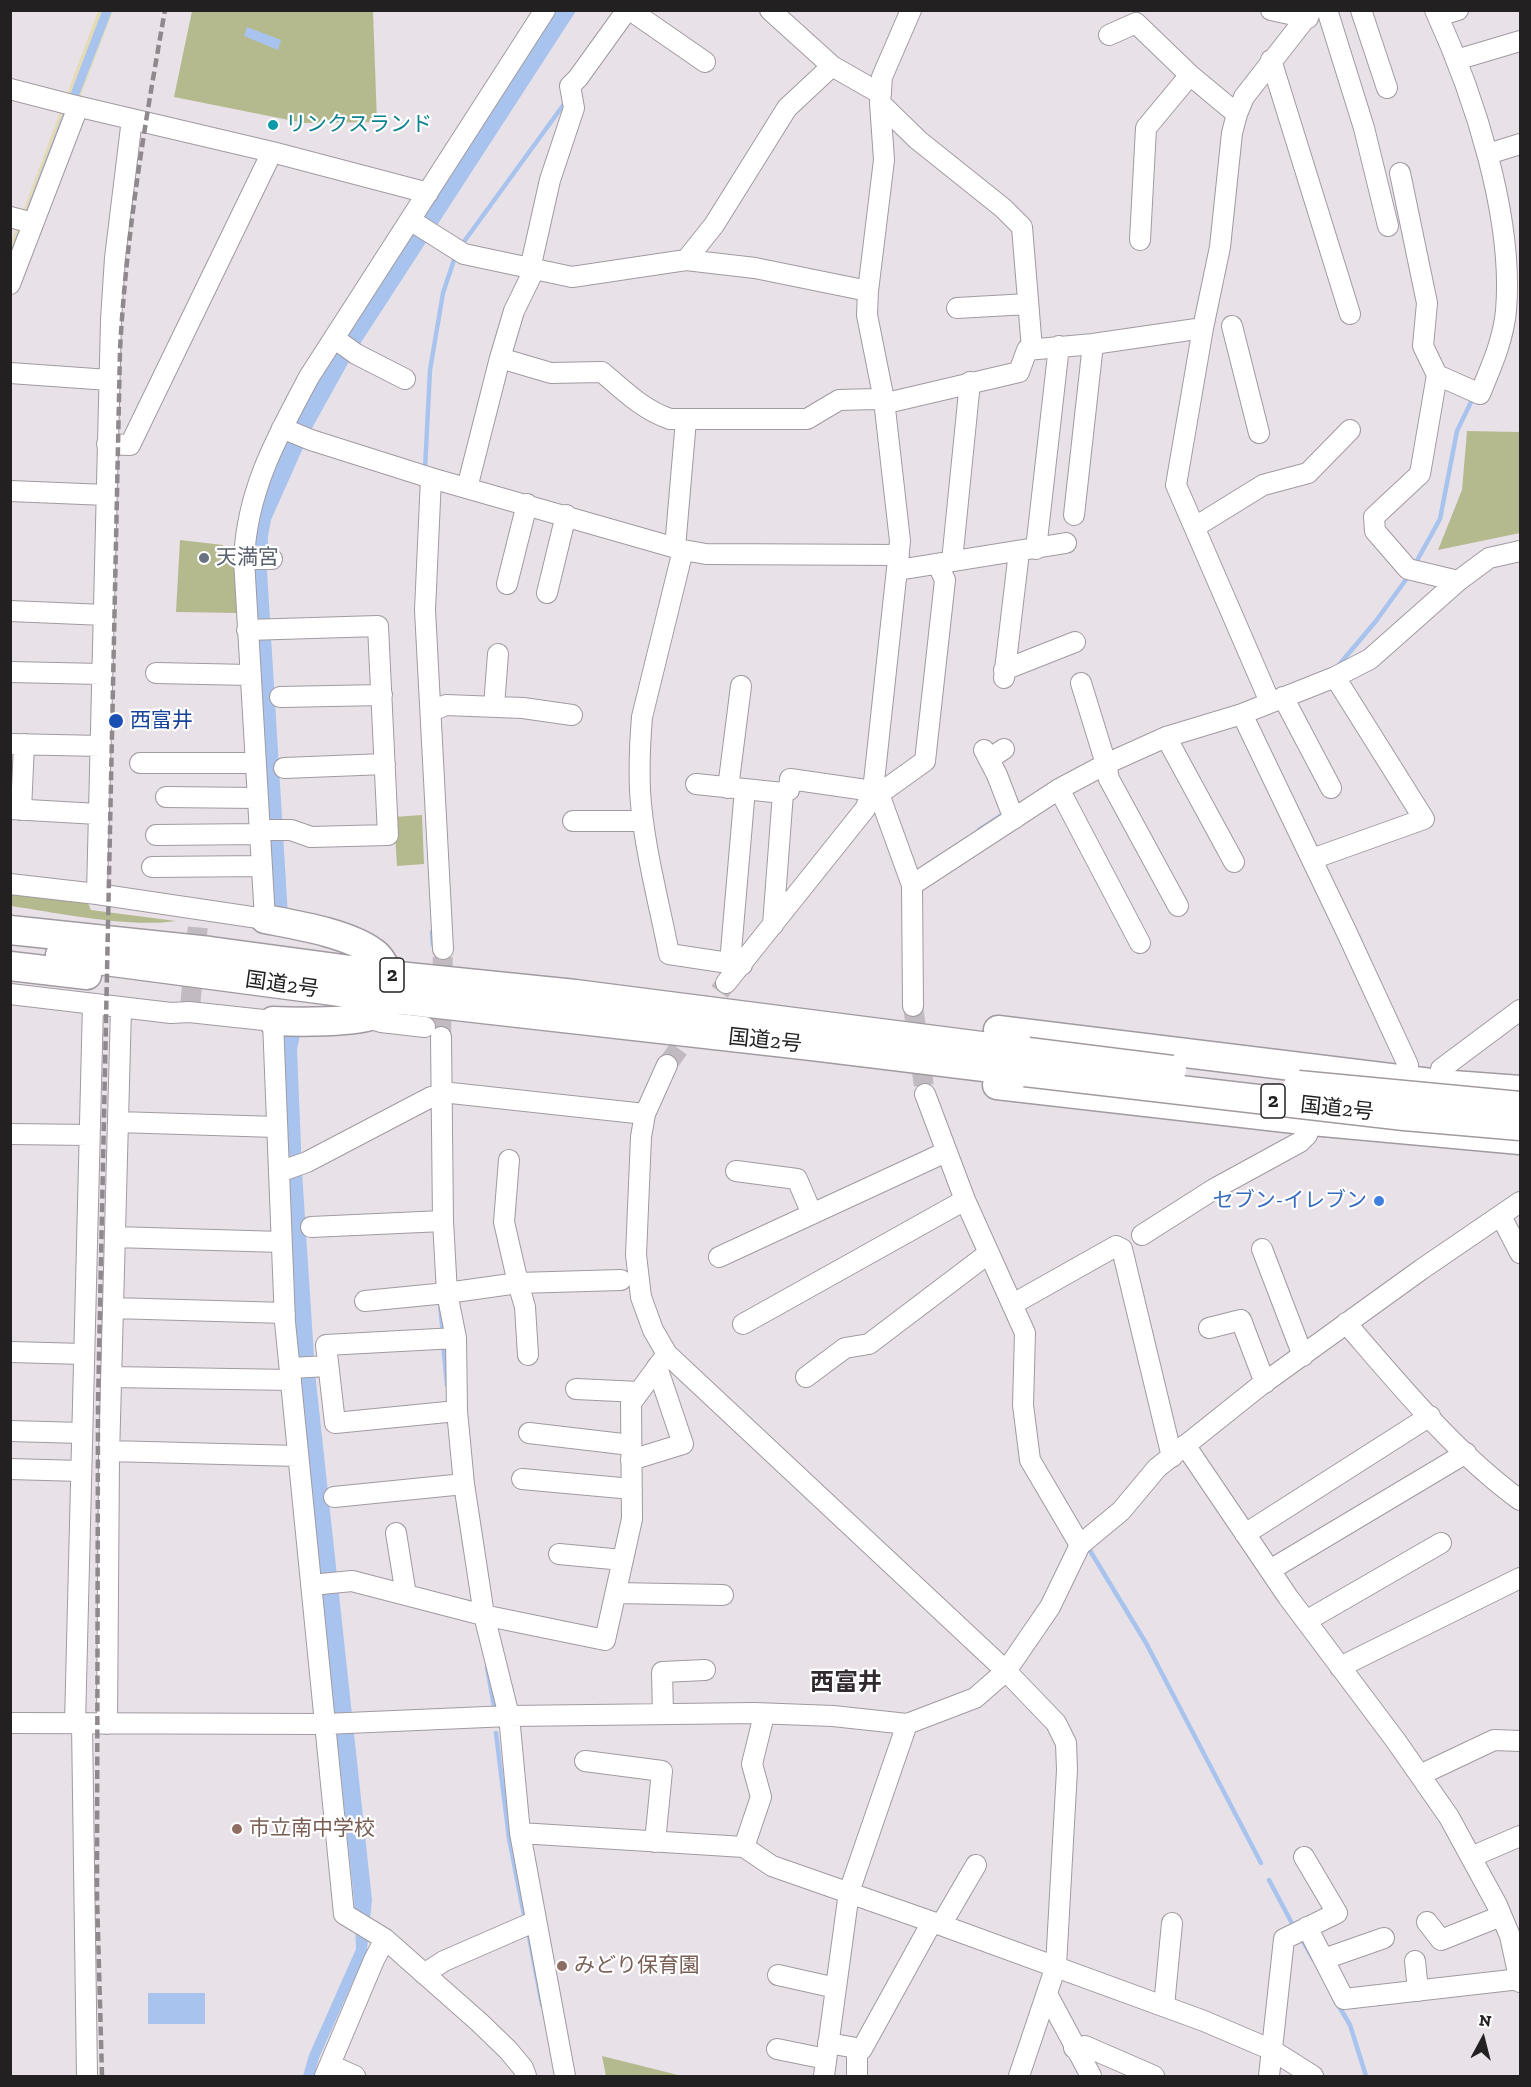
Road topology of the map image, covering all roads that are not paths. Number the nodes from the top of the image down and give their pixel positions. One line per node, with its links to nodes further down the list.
1 (545, 10): 28 (street)
2 (628, 10): 15 (street); 35 (street)
3 (770, 10): 16 (street)
4 (911, 10): 20 (street)
5 (1271, 10): 8 (street)
6 (1361, 10): 18 (street)
7 (1458, 10): 9 (street)
8 (1320, 13): 13 (street); 31 (street)
9 (1436, 13): 14 (street)
10 (1141, 16): 11 (street); 17 (street)
11 (1108, 35)
12 (1521, 41): 14 (street)
13 (1271, 60): 22 (street); 40 (street)
14 (1456, 60): 26 (street)
15 (705, 62)
16 (832, 66): 20 (street); 34 (street)
17 (1190, 75): 22 (street); 33 (street)
18 (1387, 88)
19 (10, 89): 21 (street)
20 (881, 98): 37 (street); 38 (street)
21 (72, 105): 23 (street); 29 (street)
22 (1237, 114): 42 (street)
23 (132, 119): 25 (street); 51 (street)
24 (1521, 144): 26 (street)
25 (272, 152): 28 (street); 58 (street)
26 (1488, 154): 32 (street)
27 (1400, 173): 49 (street)
28 (428, 193): 30 (street)
29 (23, 220): 36 (street)
30 (412, 222): 35 (street); 43 (street)
31 (1388, 226)
32 (1512, 230): 49 (street)
33 (1140, 240)
34 (686, 260): 35 (street); 37 (street)
35 (532, 269): 47 (street)
36 (10, 284)
37 (868, 291): 53 (street)
38 (1028, 304): 39 (street); 46 (street)
39 (957, 308)
40 (1350, 314)
41 (1232, 326): 57 (street)
42 (1203, 328): 44 (street); 66 (street)
43 (336, 340): 50 (street); 56 (street)
44 (1093, 344): 45 (street); 65 (street)
45 (1059, 346): 46 (street); 69 (street)
46 (1032, 350): 52 (street)
47 (500, 358): 54 (street); 60 (street)
48 (10, 373): 51 (street)
49 (1437, 375): 73 (street)
50 (405, 379)
51 (109, 380): 58 (street)
52 (970, 382): 53 (street); 72 (street)
53 (884, 400): 54 (street); 71 (street)
54 (686, 420): 68 (street)
55 (1350, 430): 66 (street)
56 (293, 433): 59 (street); 78 (street)
57 (1259, 433)
58 (107, 444): 62 (street)
59 (431, 478): 60 (street); 92 (street)
60 (467, 488): 63 (street)
61 (10, 491): 62 (street)
62 (107, 495): 77 (street)
63 (527, 504): 64 (street); 74 (street)
64 (566, 515): 68 (street); 75 (street)
65 (1074, 515)
66 (1195, 526): 89 (street)
67 (1066, 543): 69 (street)
68 (679, 549): 71 (street); 116 (street)
69 (1027, 550): 72 (street); 79 (street)
70 (1521, 551): 73 (street)
71 (898, 562): 72 (street); 109 (street)
72 (945, 563): 109 (street)
73 (1458, 581): 85 (street)
74 (507, 584)
75 (547, 593)
76 (10, 611): 77 (street)
77 (104, 615): 83 (street)
78 (249, 629): 84 (street); 88 (street)
79 (1075, 642)
80 (498, 654): 91 (street)
81 (10, 672): 83 (street)
82 (156, 673): 84 (street)
83 (102, 674): 97 (street)
84 (250, 675): 101 (street)
85 (1335, 677): 89 (street); 119 (street)
86 (1081, 683): 99 (street)
87 (741, 686): 105 (street)
88 (382, 694): 90 (street); 102 (street)
89 (1272, 697): 93 (street); 106 (street)
90 (280, 698)
91 (494, 706): 92 (street); 94 (street)
92 (432, 711): 132 (street)
93 (1242, 714): 95 (street); 119 (street)
94 (572, 715)
95 (1166, 737): 99 (street); 120 (street)
96 (17, 744): 97 (street); 112 (street)
97 (100, 746): 114 (street)
98 (992, 753): 113 (street)
99 (1104, 757): 107 (street); 126 (street)
100 (140, 763): 101 (street)
101 (255, 764): 111 (street)
102 (385, 764): 103 (street); 117 (street)
103 (284, 768)
104 (696, 784): 105 (street)
105 (737, 788): 129 (street); 134 (street)
106 (1331, 788)
107 (1059, 789): 113 (street); 130 (street)
108 (789, 790): 109 (street)
109 (876, 792): 124 (street); 129 (street)
110 (166, 797): 111 (street)
111 (257, 798): 117 (street)
112 (16, 809): 114 (street)
113 (1011, 812): 124 (street)
114 (98, 814): 125 (street)
115 (573, 821): 116 (street)
116 (643, 821): 134 (street)
117 (261, 831): 118 (street); 121 (street)
118 (156, 835)
119 (1312, 859): 148 (street)
120 (1234, 862)
121 (262, 866): 122 (street); 128 (street)
122 (152, 867)
123 (10, 884): 125 (street)
124 (912, 885): 139 (street)
125 (97, 894): 128 (street)
126 (1178, 906)
127 (10, 915): 133 (highway)
128 (265, 919): 135 (highway)
129 (773, 925): 134 (street)
130 (1140, 943)
131 (19, 946): 133 (highway, 国道2号 / 2); 135 (highway, 国道2号 / 2)
132 (443, 949)
133 (210, 951): 135 (highway, 国道2号 / 2)
134 (733, 970)
135 (391, 987): 137 (highway, 国道2号 / 2); 142 (highway); 145 (highway, 国道2号 / 2)
136 (10, 994): 138 (street)
137 (575, 994): 146 (highway, 国道2号 / 2); 148 (highway)
138 (93, 1004): 140 (street); 161 (street)
139 (913, 1006)
140 (121, 1008): 144 (street); 156 (street)
141 (1521, 1010): 149 (street)
142 (365, 1017): 144 (highway); 152 (street)
143 (168, 1023): 144 (street)
144 (272, 1027): 158 (street)
145 (675, 1031): 146 (highway, 国道2号 / 2); 155 (highway)
146 (1027, 1062): 153 (highway, 国道2号 / 2, bridge); 157 (highway, 国道2号 / 2, bridge)
147 (667, 1065): 154 (street)
148 (1395, 1078): 149 (highway); 159 (highway)
149 (1439, 1084): 150 (highway)
150 (1521, 1090)
151 (925, 1094): 163 (street)
152 (437, 1096): 154 (street); 165 (street); 170 (street)
153 (1521, 1106)
154 (645, 1114): 195 (street)
155 (1312, 1121): 159 (highway); 173 (street)
156 (118, 1122): 158 (street); 174 (street)
157 (1521, 1126)
158 (276, 1127): 165 (street)
159 (1377, 1128): 162 (highway)
160 (10, 1134): 161 (street)
161 (89, 1135): 192 (street)
162 (1521, 1140)
163 (946, 1152): 167 (street); 169 (street)
164 (509, 1160): 181 (street)
165 (289, 1169): 175 (street)
166 (736, 1171): 169 (street)
167 (965, 1200): 177 (street); 187 (street)
168 (1521, 1202): 171 (street)
169 (812, 1214): 179 (street)
170 (437, 1221): 172 (street); 182 (street)
171 (1503, 1221): 178 (street); 188 (street)
172 (311, 1227)
173 (1142, 1234)
174 (115, 1237): 175 (street); 185 (street)
175 (281, 1242): 186 (street)
176 (1262, 1249): 194 (street)
177 (989, 1253): 184 (street); 199 (street)
178 (1521, 1253)
179 (719, 1257)
180 (621, 1280): 181 (street)
181 (518, 1283): 182 (street); 193 (street)
182 (447, 1293): 183 (street); 190 (street)
183 (365, 1301)
184 (1018, 1302): 210 (street); 223 (street)
185 (113, 1308): 186 (street); 198 (street)
186 (285, 1313): 197 (street)
187 (743, 1323)
188 (1346, 1323): 194 (street); 204 (street)
189 (1209, 1328): 200 (street)
190 (447, 1339): 196 (street); 203 (street)
191 (10, 1352): 192 (street)
192 (84, 1354): 206 (street)
193 (528, 1355)
194 (1303, 1356): 200 (street)
195 (662, 1360): 202 (street); 209 (street); 236 (street)
196 (323, 1367): 197 (street); 203 (street)
197 (292, 1372): 198 (street); 212 (street)
198 (111, 1377): 208 (street)
199 (806, 1377)
200 (1265, 1383): 210 (street)
201 (576, 1389): 202 (street)
202 (639, 1392): 209 (street)
203 (451, 1412): 216 (street)
204 (1430, 1416): 211 (street); 221 (street)
205 (10, 1431): 206 (street)
206 (82, 1433): 214 (street)
207 (529, 1433): 209 (street)
208 (109, 1451): 212 (street); 242 (street)
209 (631, 1452): 217 (street)
210 (1185, 1452): 221 (street); 223 (street)
211 (1466, 1453): 218 (street); 226 (street)
212 (298, 1456): 228 (street)
213 (10, 1469): 214 (street)
214 (81, 1471): 241 (street)
215 (522, 1479): 217 (street)
216 (458, 1485): 219 (street); 232 (street)
217 (632, 1489): 225 (street)
218 (1516, 1490)
219 (334, 1497)
220 (396, 1533): 230 (street)
221 (1245, 1534): 226 (street)
222 (1441, 1543): 233 (street)
223 (1080, 1545): 236 (street)
224 (559, 1554): 225 (street)
225 (623, 1560): 229 (street)
226 (1270, 1570): 233 (street)
227 (1521, 1578): 234 (street)
228 (323, 1584): 230 (street); 243 (street)
229 (616, 1593): 231 (street); 232 (street)
230 (406, 1595): 232 (street)
231 (723, 1595)
232 (478, 1614): 239 (street)
233 (1306, 1621): 234 (street)
234 (1340, 1667): 247 (street)
235 (705, 1670): 237 (street)
236 (1006, 1671): 244 (street); 266 (street)
237 (663, 1714): 238 (street); 239 (street)
238 (764, 1715): 244 (street); 251 (street)
239 (509, 1716): 243 (street); 248 (street)
240 (10, 1723): 241 (street)
241 (78, 1724): 242 (street); 280 (street)
242 (107, 1724): 243 (street)
243 (329, 1724): 262 (street)
244 (907, 1724): 255 (street)
245 (1521, 1742): 247 (street)
246 (585, 1761): 250 (street)
247 (1420, 1775): 253 (street)
248 (520, 1833): 250 (street); 260 (street)
249 (1521, 1836): 253 (street)
250 (655, 1842): 251 (street)
251 (744, 1847): 255 (street)
252 (1304, 1857): 261 (street)
253 (1471, 1857): 256 (street)
254 (976, 1865): 258 (street)
255 (849, 1892): 258 (street); 270 (street)
256 (1501, 1916): 257 (street); 269 (street)
257 (1427, 1922)
258 (936, 1923): 266 (street); 274 (street)
259 (1172, 1923): 273 (street)
260 (531, 1924): 267 (street); 283 (street)
261 (1307, 1927): 264 (street); 277 (street)
262 (380, 1935): 267 (street); 279 (street)
263 (1384, 1938): 264 (street)
264 (1324, 1959): 271 (street)
265 (1415, 1961): 271 (street)
266 (1056, 1966): 272 (street); 273 (street)
267 (424, 1974): 282 (street)
268 (778, 1975): 270 (street)
269 (1520, 1980): 271 (street)
270 (836, 1988): 278 (street)
271 (1418, 1991)
272 (1047, 1994): 275 (street); 285 (street)
273 (1164, 2006): 277 (street)
274 (857, 2048): 278 (street); 284 (street)
275 (1074, 2048): 286 (street); 287 (street)
276 (777, 2049): 278 (street)
277 (1272, 2050): 288 (street); 289 (street)
278 (826, 2060)
279 (328, 2071): 281 (street)
280 (87, 2076)
281 (356, 2076)
282 (526, 2076)
283 (565, 2076)
284 (857, 2076)
285 (1019, 2076)
286 (1091, 2076)
287 (1154, 2076)
288 (1269, 2076)
289 (1313, 2076)

